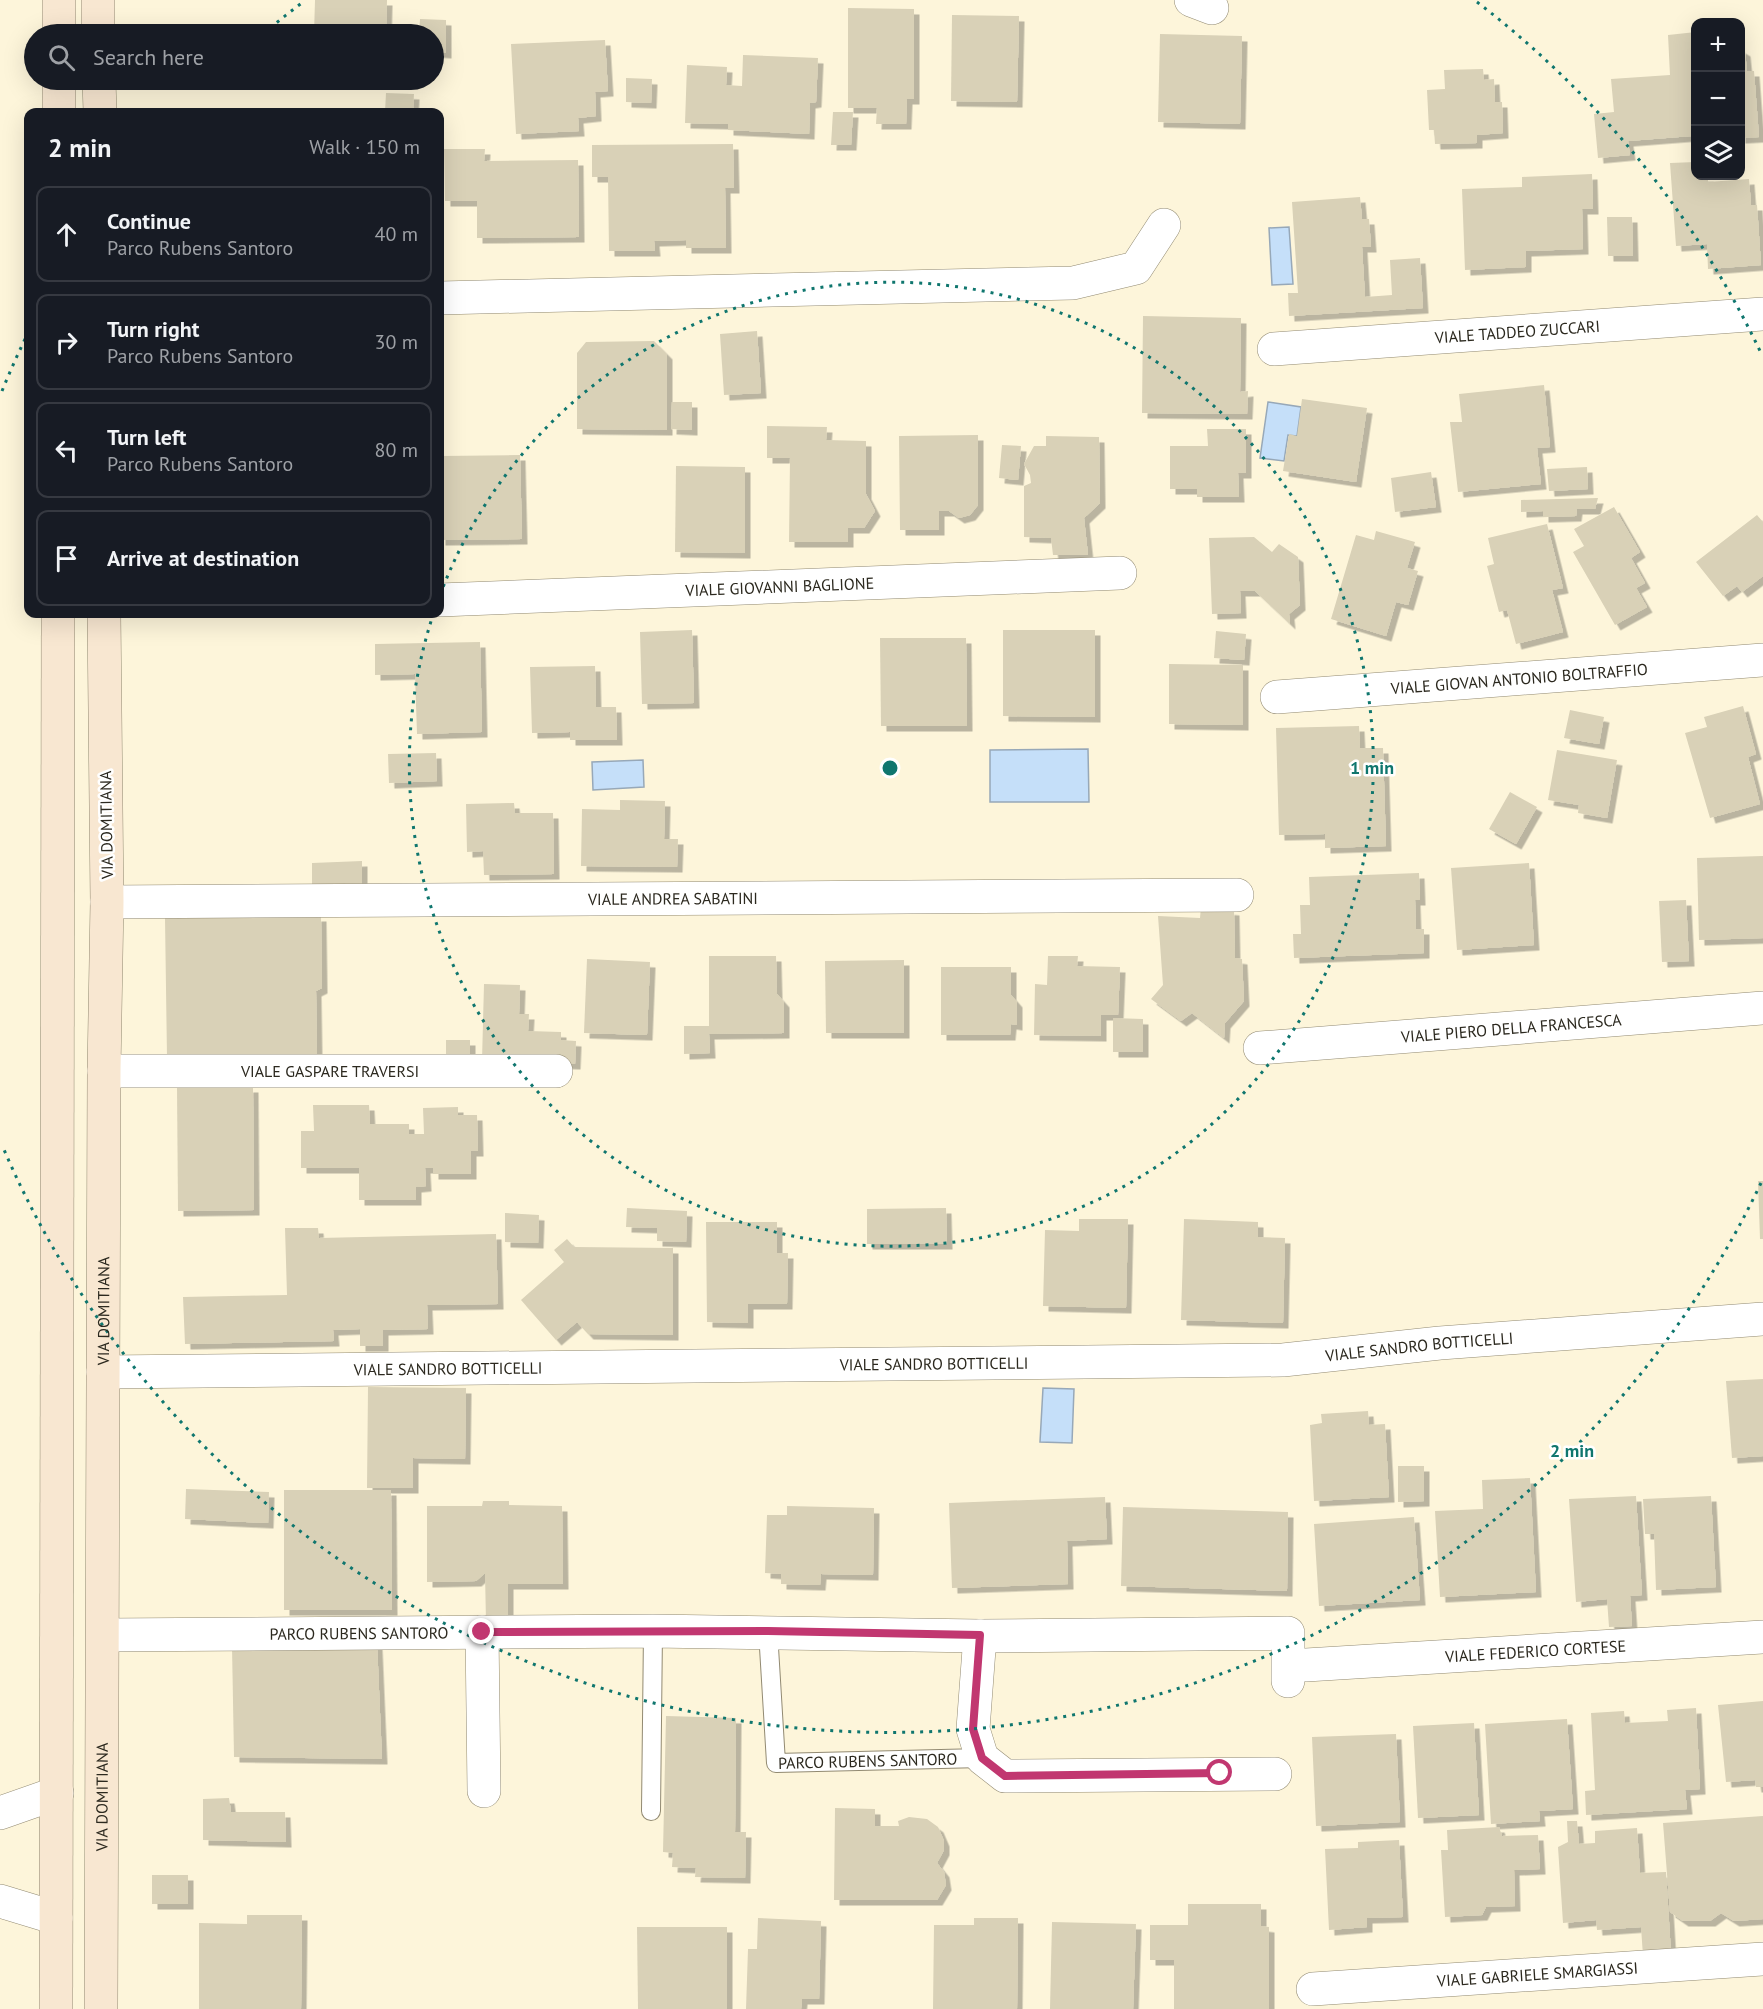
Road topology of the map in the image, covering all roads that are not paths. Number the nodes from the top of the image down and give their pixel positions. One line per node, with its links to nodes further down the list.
1 (59, 0): 3 (main road)
2 (98, 0): 4 (main road)
3 (59, 24)
4 (98, 24)
5 (59, 90): 7 (main road)
6 (99, 90): 8 (main road)
7 (58, 108)
8 (99, 108)
9 (1164, 225): 10 (street)
10 (444, 298)
11 (1763, 314): 12 (street, VIALE TADDEO ZUCCARI)
12 (1274, 348)
13 (1120, 573): 14 (street, VIALE GIOVANNI BAGLIONE)
14 (444, 600)
15 (58, 618): 36 (main road)
16 (104, 618): 20 (main road, VIA DOMITIANA)
17 (1763, 660): 18 (street, VIALE GIOVAN ANTONIO BOLTRAFFIO)
18 (1277, 697)
19 (1237, 896): 20 (street, VIALE ANDREA SABATINI)
20 (107, 902): 23 (main road, VIA DOMITIANA)
21 (1763, 1008): 22 (street, VIALE PIERO DELLA FRANCESCA)
22 (1260, 1048)
23 (105, 1071): 24 (street, VIALE GASPARE TRAVERSI); 26 (main road, VIA DOMITIANA)
24 (556, 1071)
25 (1763, 1319): 26 (street, VIALE SANDRO BOTTICELLI)
26 (103, 1372): 30 (main road, VIA DOMITIANA)
27 (654, 1630): 28 (street, PARCO RUBENS SANTORO); 29 (street, PARCO RUBENS SANTORO); 37 (lane)
28 (768, 1631): 31 (street, PARCO RUBENS SANTORO); 33 (lane, PARCO RUBENS SANTORO)
29 (482, 1632): 30 (street, PARCO RUBENS SANTORO); 35 (street)
30 (103, 1635): 44 (main road, VIA DOMITIANA)
31 (980, 1635): 32 (street, VIALE FEDERICO CORTESE); 33 (street, PARCO RUBENS SANTORO)
32 (1763, 1637)
33 (982, 1758): 34 (street, PARCO RUBENS SANTORO)
34 (1275, 1774)
35 (484, 1791)
36 (57, 1793): 38 (street); 40 (main road)
37 (651, 1811)
38 (0, 1813)
39 (0, 1901): 40 (street)
40 (56, 1918): 43 (main road)
41 (1763, 1959): 42 (street, VIALE GABRIELE SMARGIASSI)
42 (1313, 1989)
43 (56, 2009)
44 (101, 2009)

